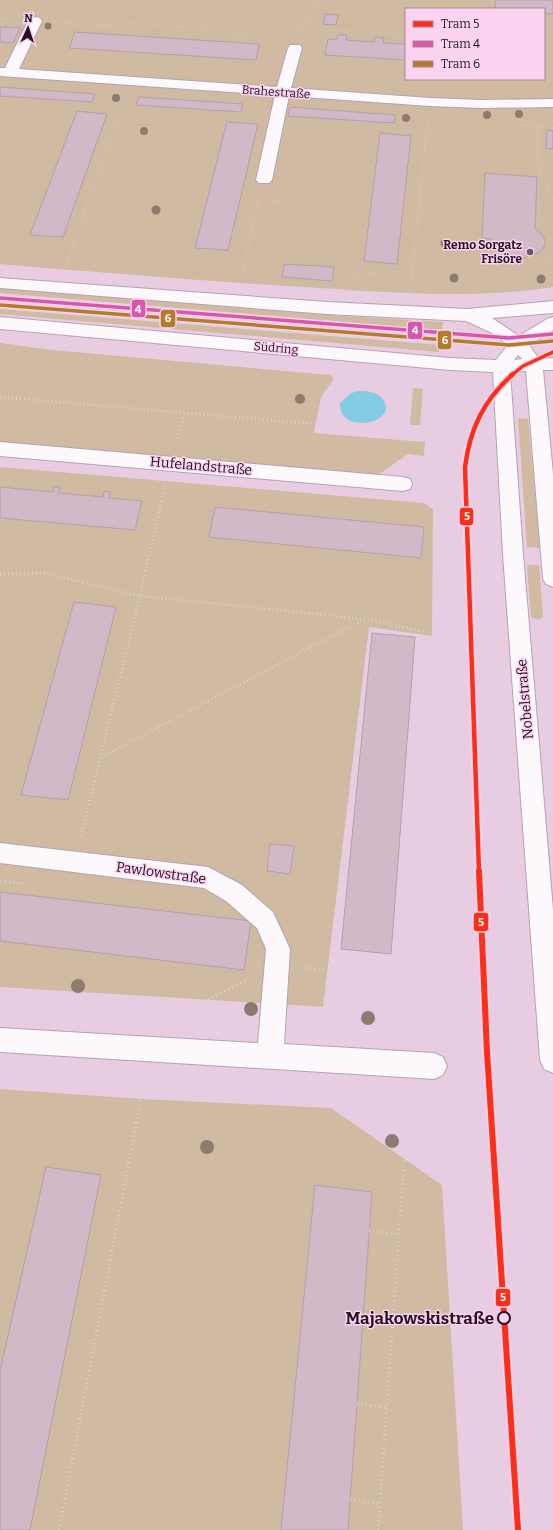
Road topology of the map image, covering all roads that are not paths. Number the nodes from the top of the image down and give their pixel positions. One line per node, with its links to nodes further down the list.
1 (35, 21): 3 (main road)
2 (295, 44): 4 (main road)
3 (5, 73): 4 (main road, Brahestraße)
4 (283, 92): 5 (main road, Brahestraße); 6 (main road)
5 (553, 103)
6 (264, 180)
7 (0, 283): 9 (main road)
8 (553, 307): 9 (main road)
9 (467, 315): 12 (main road)
10 (0, 323): 14 (main road, Südring)
11 (553, 323): 12 (main road)
12 (519, 346): 14 (main road); 15 (main road)
13 (553, 364): 15 (main road, Südring)
14 (501, 366): 15 (main road, Südring); 22 (main road, Nobelstraße)
15 (534, 366): 18 (main road)
16 (0, 449): 17 (main road, Hufelandstraße)
17 (403, 484)
18 (553, 579)
19 (0, 853): 21 (main road, Pawlowstraße)
20 (0, 1040): 21 (main road)
21 (270, 1057): 23 (main road)
22 (553, 1060)
23 (434, 1066)

